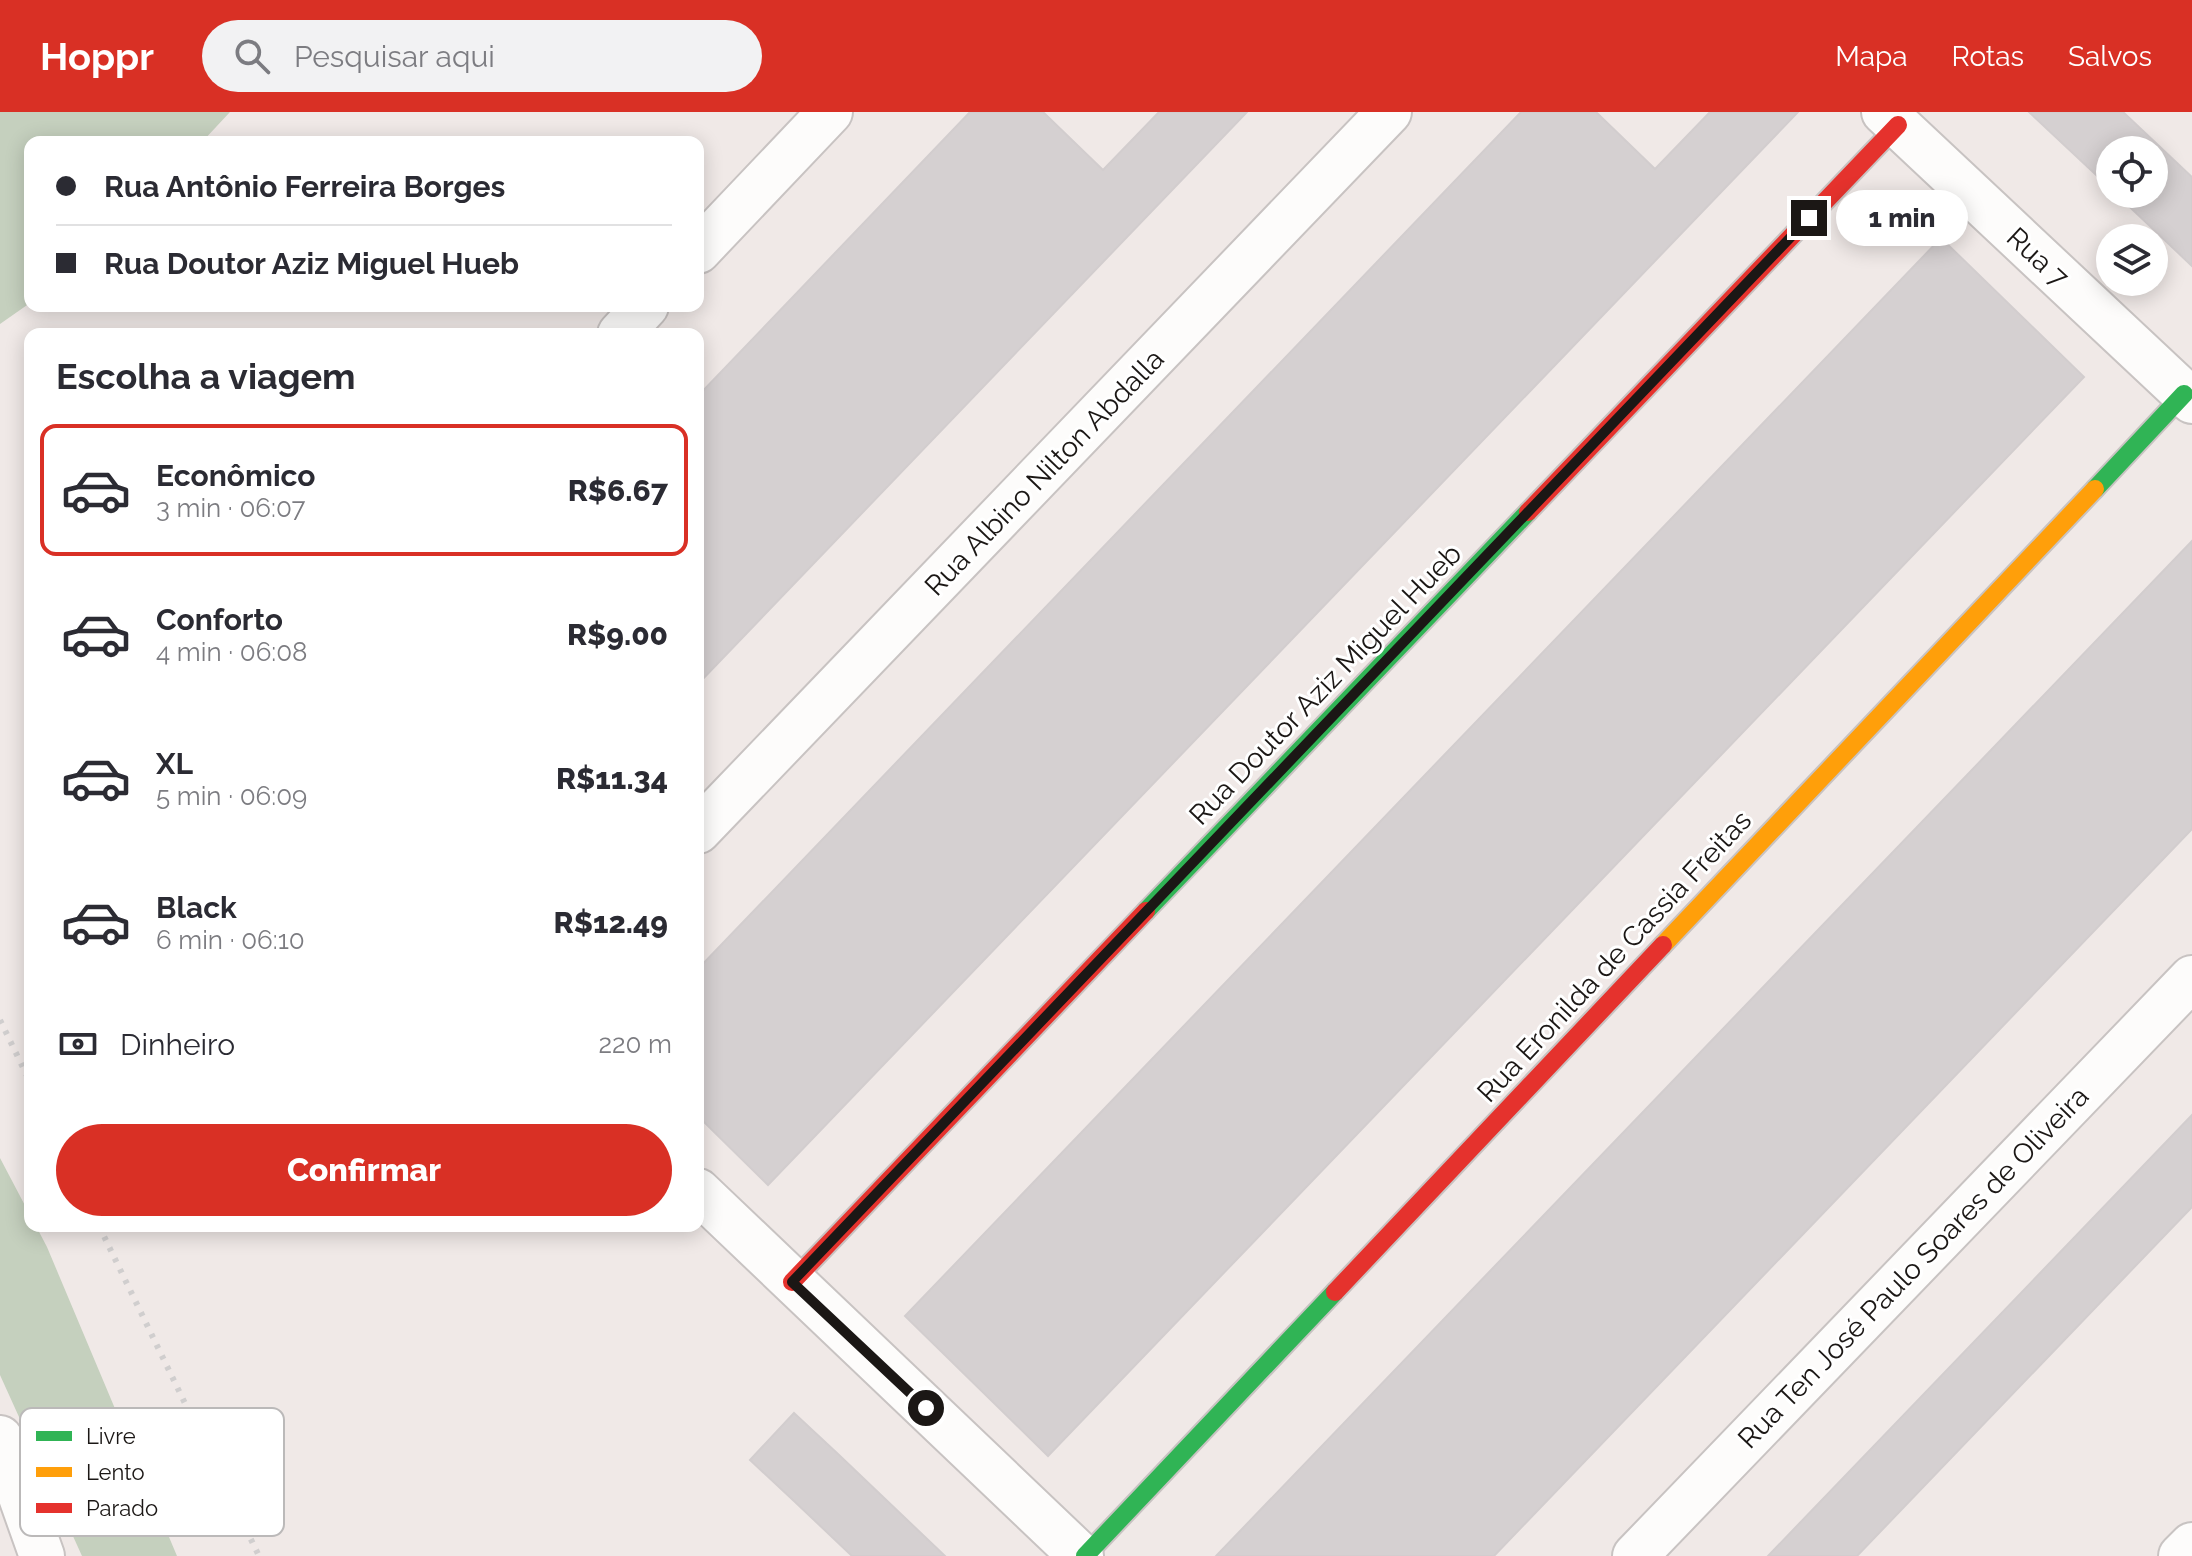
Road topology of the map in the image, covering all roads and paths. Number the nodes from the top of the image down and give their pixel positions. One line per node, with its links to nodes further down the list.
1 (830, 112): 4 (street)
2 (1389, 112): 8 (street, Rua Albino Nilton Abdalla)
3 (1891, 119): 7 (street, Rua 7); 11 (street, Rua Doutor Aziz Miguel Hueb)
4 (704, 245)
5 (640, 312): 6 (street)
6 (626, 328)
7 (2188, 398): 17 (street, Rua Eronilda de Cassia Freitas)
8 (704, 825)
9 (2192, 978): 18 (street, Rua Ten José Paulo Soares de Oliveira)
10 (704, 1197): 11 (street)
11 (792, 1282): 17 (street)
12 (0, 1438): 13 (street)
13 (20, 1494)
14 (35, 1536): 16 (street)
15 (2192, 1545): 19 (street)
16 (42, 1556)
17 (1083, 1556)
18 (1635, 1556)
19 (2181, 1556)

